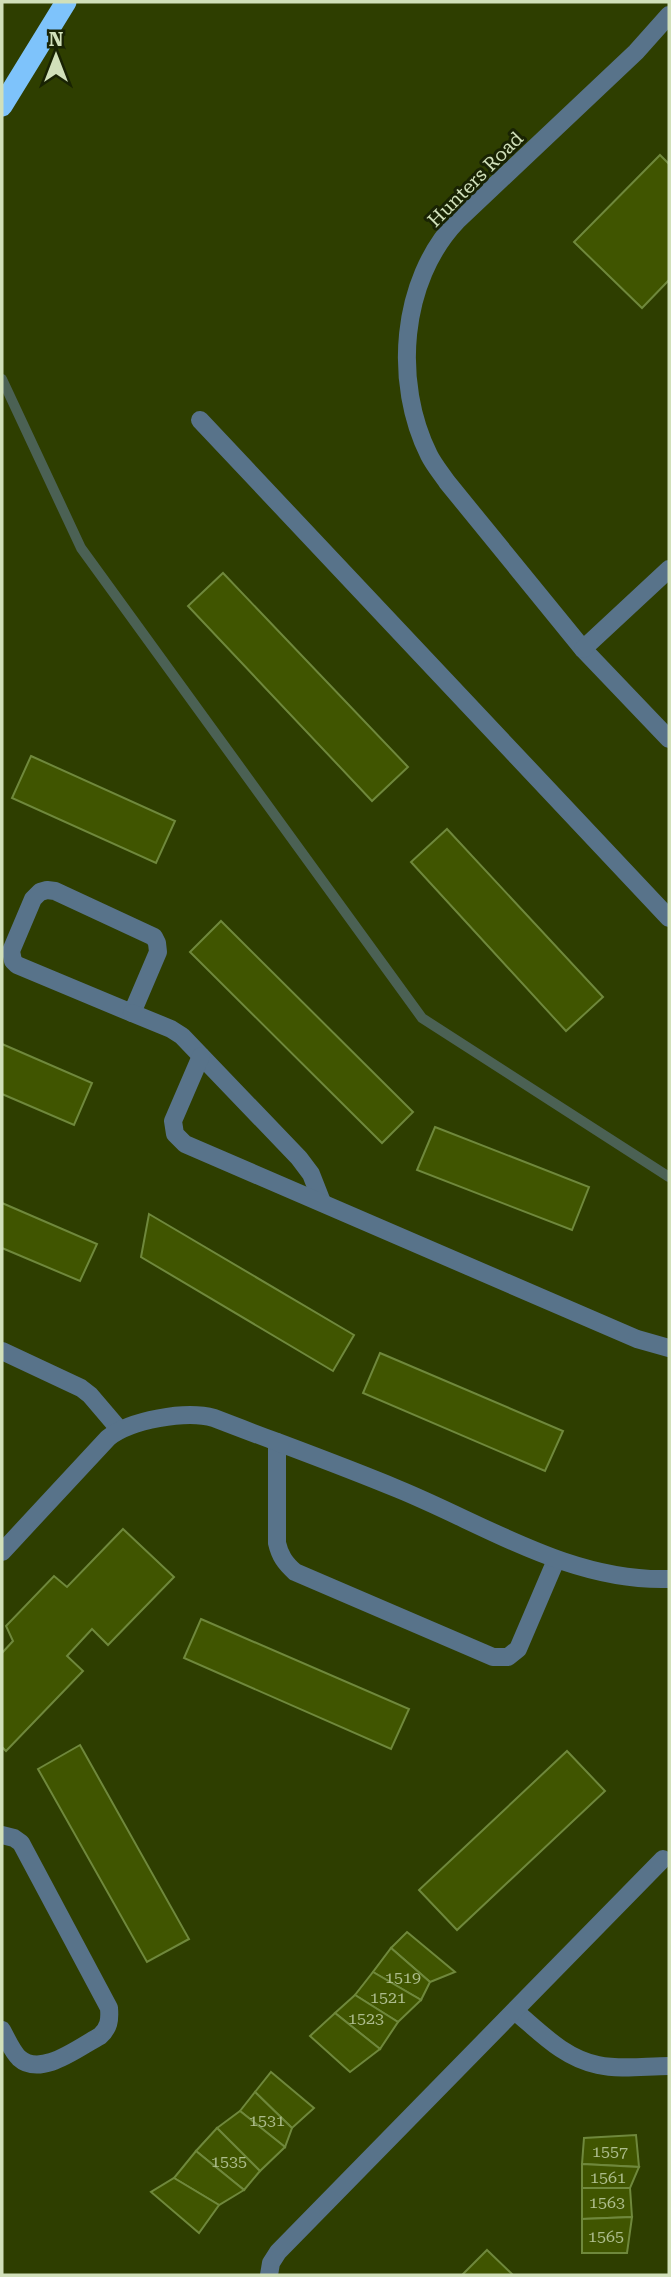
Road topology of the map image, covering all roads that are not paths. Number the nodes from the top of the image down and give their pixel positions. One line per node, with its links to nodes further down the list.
1 (66, 2): 3 (highway)
2 (669, 15): 6 (street, Hunters Road)
3 (2, 106)
4 (200, 421): 8 (street)
5 (669, 569): 6 (street)
6 (583, 649): 7 (street, Hunters Road)
7 (669, 739)
8 (669, 918)
9 (132, 1013): 9 (street); 10 (street)
10 (201, 1056): 11 (street); 11 (street)
11 (322, 1202): 12 (street)
12 (669, 1349)
13 (2, 1352): 14 (street)
14 (118, 1429): 15 (street); 16 (street)
15 (277, 1442): 17 (street); 17 (street)
16 (2, 1552)
17 (556, 1560): 18 (street)
18 (669, 1579)
19 (2, 1835): 22 (street)
20 (663, 1860): 21 (street)
21 (516, 2012): 23 (street); 24 (street)
22 (2, 2030)
23 (669, 2066)
24 (269, 2275)

